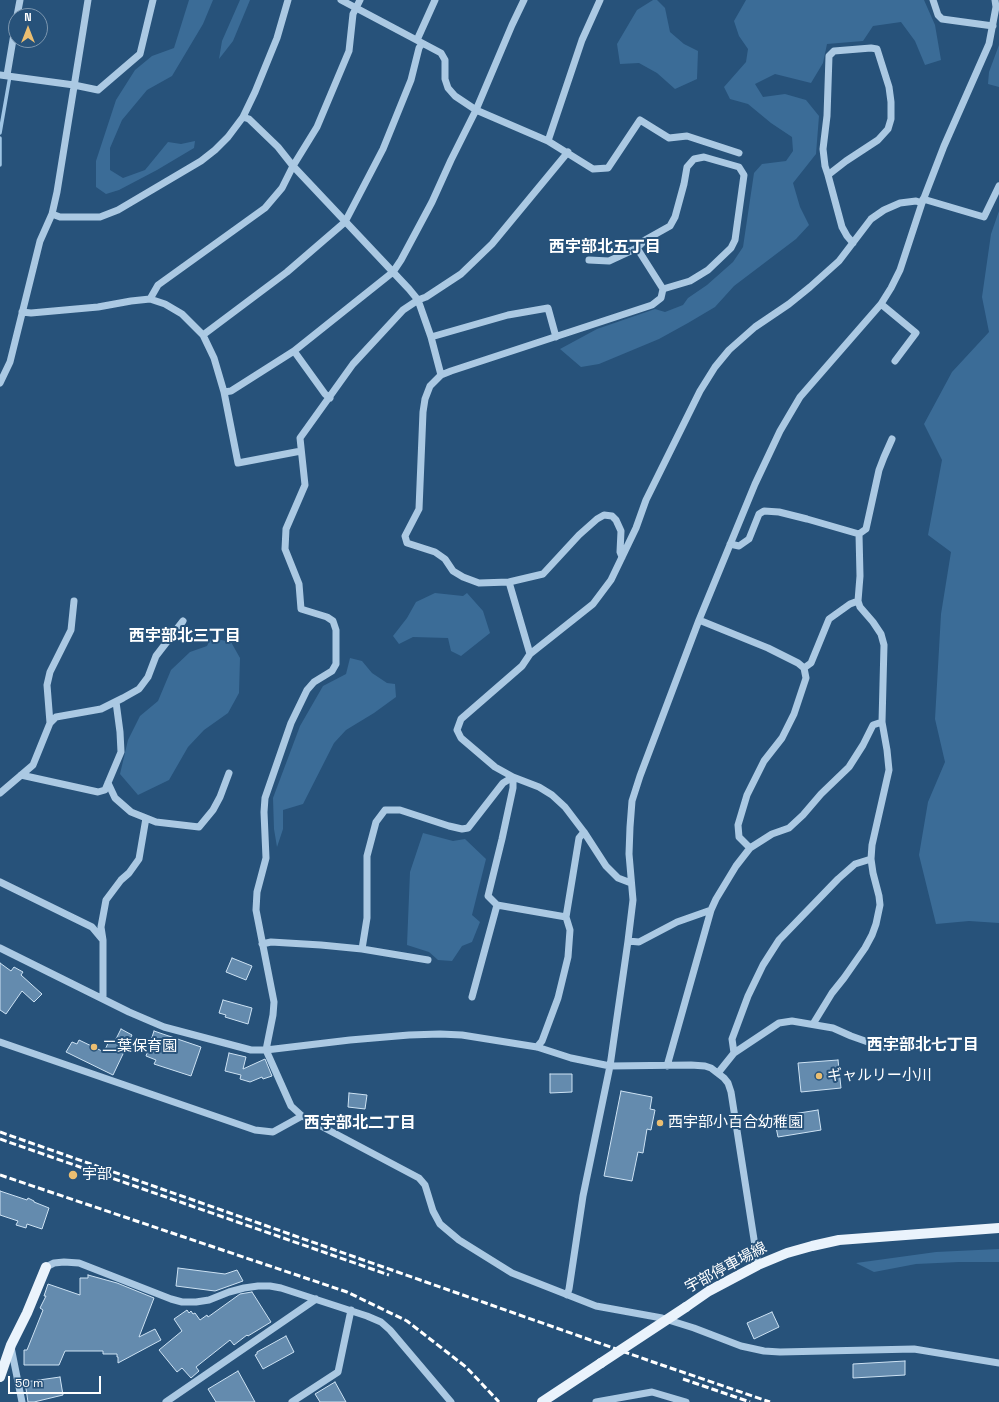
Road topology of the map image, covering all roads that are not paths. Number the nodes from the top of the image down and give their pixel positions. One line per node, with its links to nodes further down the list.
1 (88, 0): 16 (street)
2 (153, 0): 16 (street)
3 (288, 0): 18 (street)
4 (341, 0): 11 (street)
5 (360, 0): 11 (street)
6 (435, 0): 13 (street)
7 (524, 0): 17 (street)
8 (600, 0): 19 (street)
9 (933, 0): 12 (street)
10 (995, 0): 12 (street)
11 (356, 8): 13 (street); 22 (street)
12 (992, 26): 25 (street)
13 (419, 41): 17 (street); 27 (street)
14 (10, 48): 15 (street)
15 (4, 75): 16 (street)
16 (74, 85): 26 (street)
17 (476, 110): 19 (street); 31 (street)
18 (243, 117): 22 (street); 26 (street)
19 (548, 141): 20 (street)
20 (568, 152): 21 (street); 34 (street)
21 (739, 153)
22 (293, 166): 27 (street); 33 (street)
23 (828, 175): 23 (street); 28 (street)
24 (999, 186): 25 (street)
25 (923, 201): 28 (street); 35 (street)
26 (52, 214): 36 (street)
27 (345, 222): 31 (street); 37 (street)
28 (853, 243): 50 (street)
29 (637, 248): 30 (street); 32 (street); 32 (street)
30 (589, 260)
31 (393, 272): 34 (street); 40 (street)
32 (663, 289): 38 (street)
33 (150, 299): 36 (street); 37 (street)
34 (418, 300): 39 (street); 45 (street)
35 (881, 304): 41 (street); 49 (street)
36 (22, 312): 43 (street)
37 (203, 335): 44 (street)
38 (556, 337): 39 (street); 42 (street)
39 (431, 338): 42 (street)
40 (294, 351): 44 (street); 45 (street)
41 (895, 361)
42 (441, 375): 51 (street)
43 (0, 383)
44 (224, 392): 47 (street)
45 (330, 398): 47 (street)
46 (892, 439): 48 (street)
47 (301, 451): 77 (street)
48 (859, 534): 49 (street); 53 (street)
49 (730, 544): 54 (street)
50 (622, 557): 51 (street); 56 (street)
51 (509, 582): 56 (street)
52 (74, 601): 60 (street)
53 (858, 601): 57 (street); 59 (street)
54 (699, 620): 57 (street); 71 (street)
55 (183, 621): 58 (street)
56 (530, 654): 63 (street)
57 (804, 668): 68 (street)
58 (116, 702): 60 (street); 64 (street)
59 (882, 722): 68 (street); 69 (street)
60 (50, 723): 62 (street)
61 (229, 772): 66 (street)
62 (21, 775): 64 (street); 65 (street)
63 (513, 778): 67 (street); 72 (street); 79 (street)
64 (108, 783): 66 (street)
65 (0, 793)
66 (146, 818): 75 (street)
67 (584, 832): 71 (street); 74 (street)
68 (750, 848): 73 (street)
69 (871, 859): 83 (street); 88 (street)
70 (0, 882): 75 (street)
71 (631, 883): 76 (street)
72 (497, 905): 74 (street); 81 (street)
73 (711, 910): 76 (street); 90 (street)
74 (566, 917): 86 (street)
75 (103, 940): 82 (street)
76 (628, 941): 89 (street)
77 (262, 944): 79 (street); 87 (street)
78 (0, 948): 82 (street)
79 (362, 949): 80 (street)
80 (428, 960)
81 (472, 997)
82 (103, 999): 87 (street)
83 (813, 1024): 85 (street); 88 (street)
84 (0, 1042): 92 (street)
85 (925, 1043)
86 (537, 1047): 87 (street); 89 (street)
87 (266, 1050): 92 (street)
88 (734, 1052): 91 (street)
89 (610, 1066): 90 (street); 96 (street)
90 (667, 1066): 91 (street)
91 (718, 1073): 94 (street)
92 (302, 1116): 96 (street)
93 (999, 1228): 94 (main road, 宇部停車場線)
94 (758, 1265): 108 (main road, 宇部停車場線, bridge)
95 (46, 1267): 97 (street); 99 (main road)
96 (567, 1295): 100 (street)
97 (316, 1299): 98 (street); 104 (street)
98 (351, 1310): 102 (street); 107 (street)
99 (11, 1345): 101 (main road); 103 (street)
100 (999, 1363)
101 (0, 1377)
102 (303, 1395): 105 (street); 106 (street)
103 (22, 1402)
104 (166, 1402)
105 (292, 1402)
106 (307, 1402)
107 (451, 1402)
108 (542, 1402)
109 (596, 1402): 110 (street)
110 (686, 1402)

